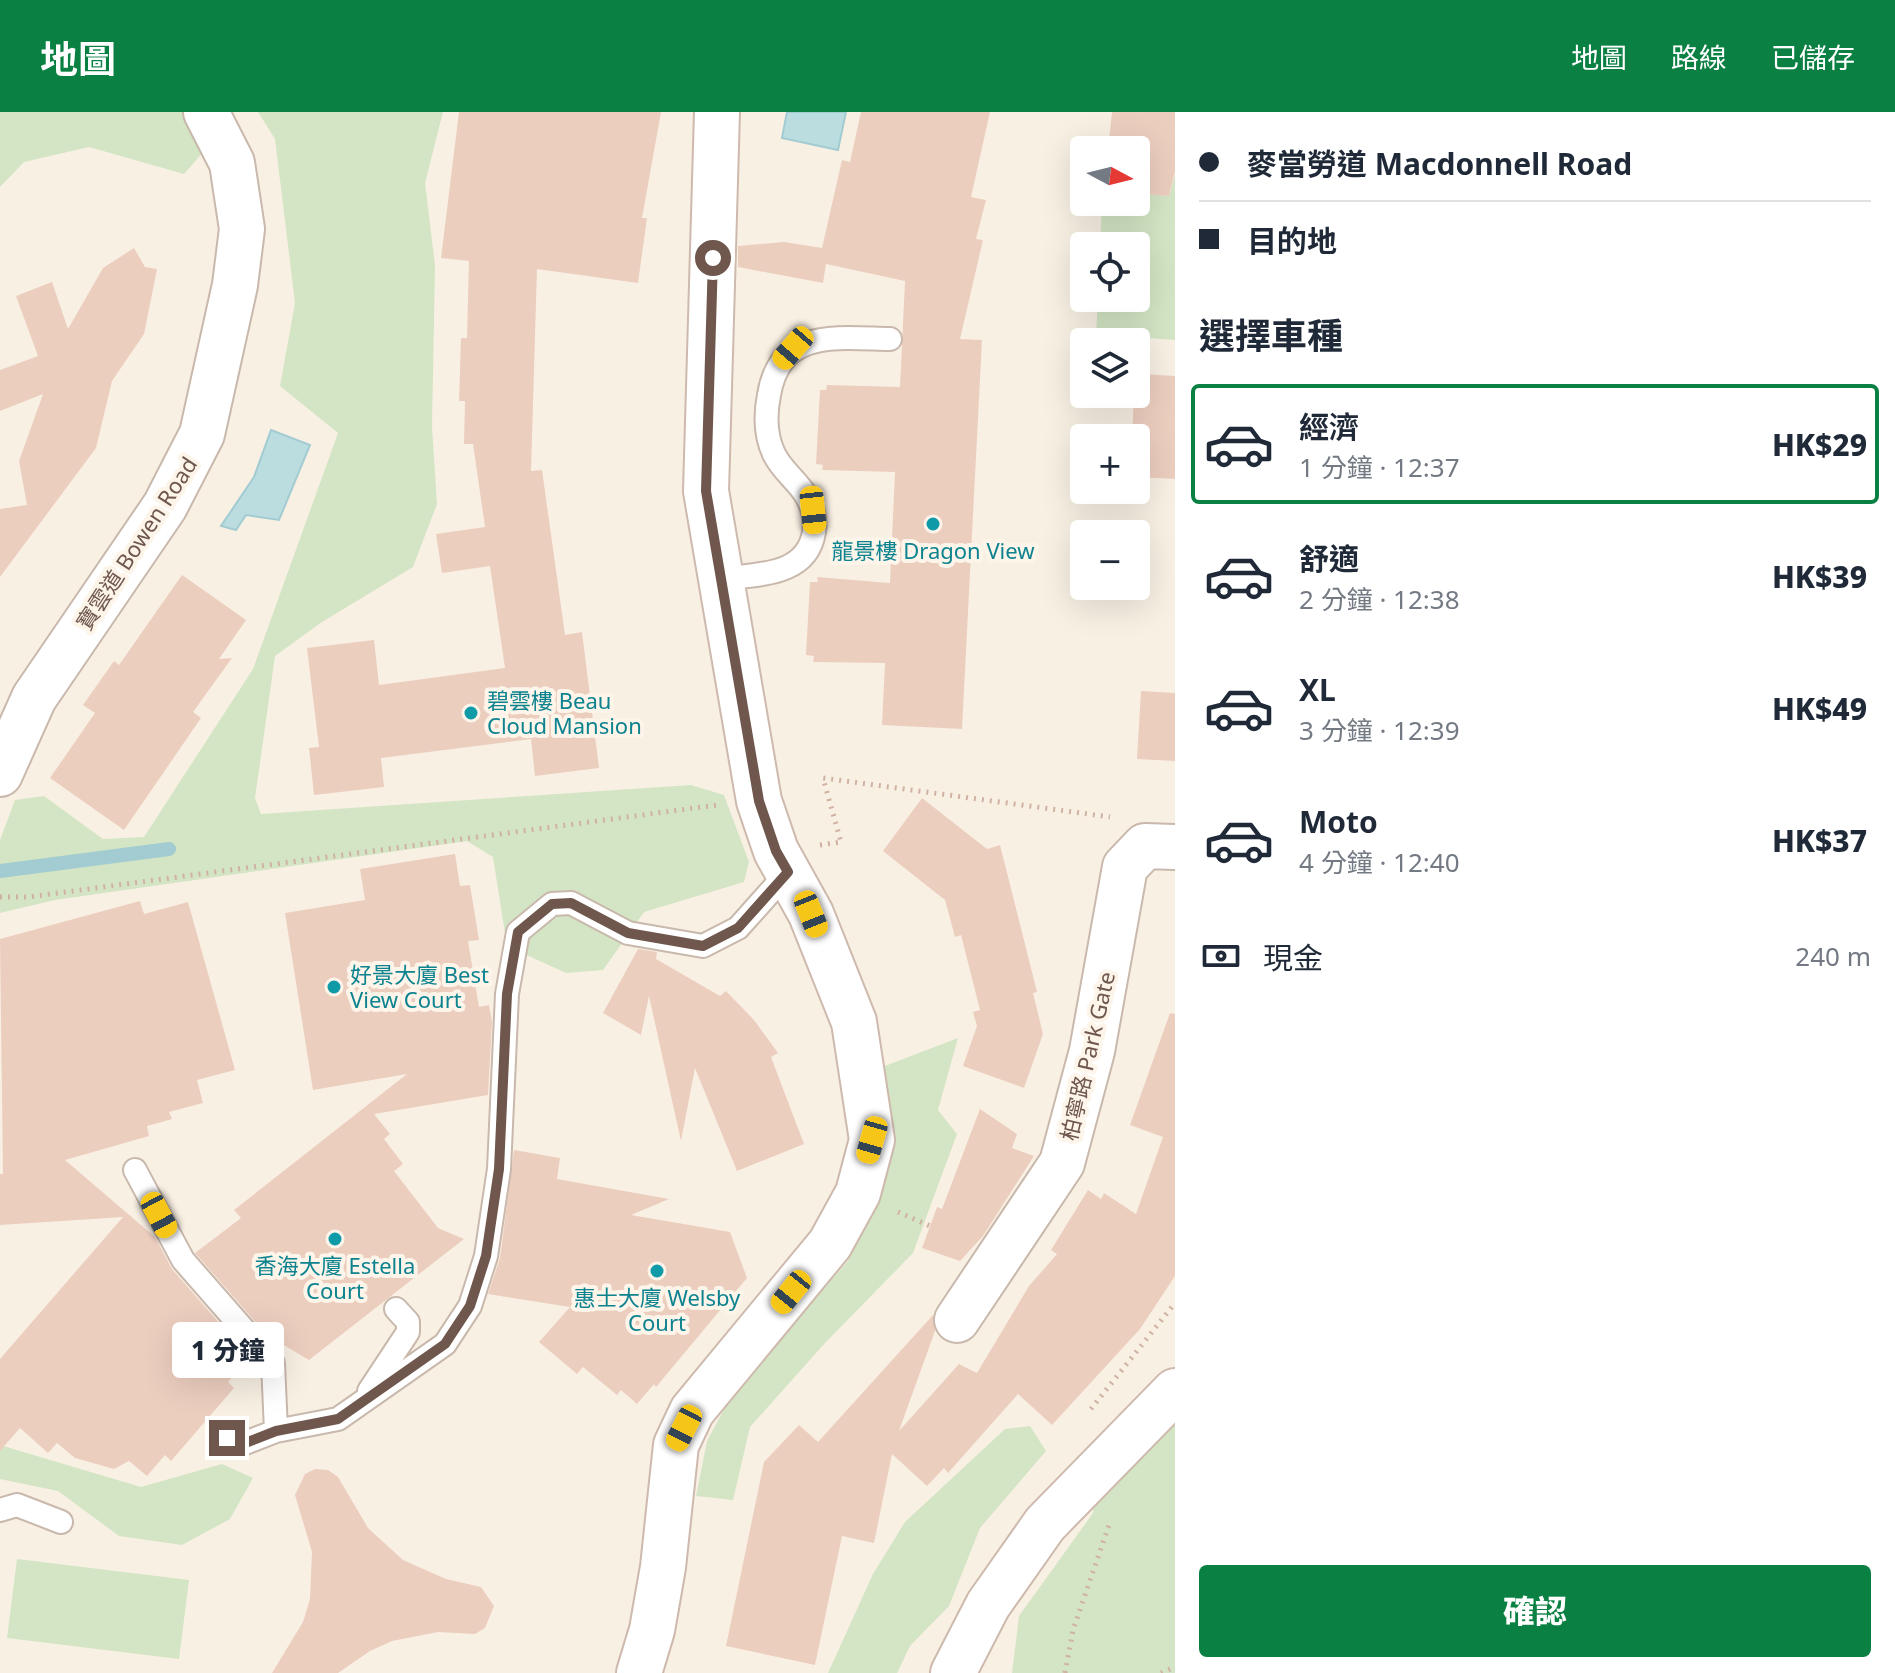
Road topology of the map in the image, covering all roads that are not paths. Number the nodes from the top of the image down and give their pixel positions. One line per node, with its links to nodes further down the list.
1 (206, 112): 5 (street, 寶雲道 Bowen Road)
2 (717, 112): 4 (street)
3 (890, 339): 4 (lane)
4 (720, 579): 7 (street)
5 (0, 774)
6 (1175, 847): 10 (street, 柏寧路 Park Gate)
7 (802, 859): 12 (lane); 17 (street)
8 (135, 1170): 13 (lane)
9 (396, 1309): 12 (lane)
10 (957, 1320)
11 (1175, 1391): 18 (street)
12 (362, 1402): 13 (lane)
13 (276, 1431): 14 (lane)
14 (227, 1438)
15 (0, 1510): 16 (lane)
16 (61, 1522)
17 (639, 1673)
18 (953, 1673)

